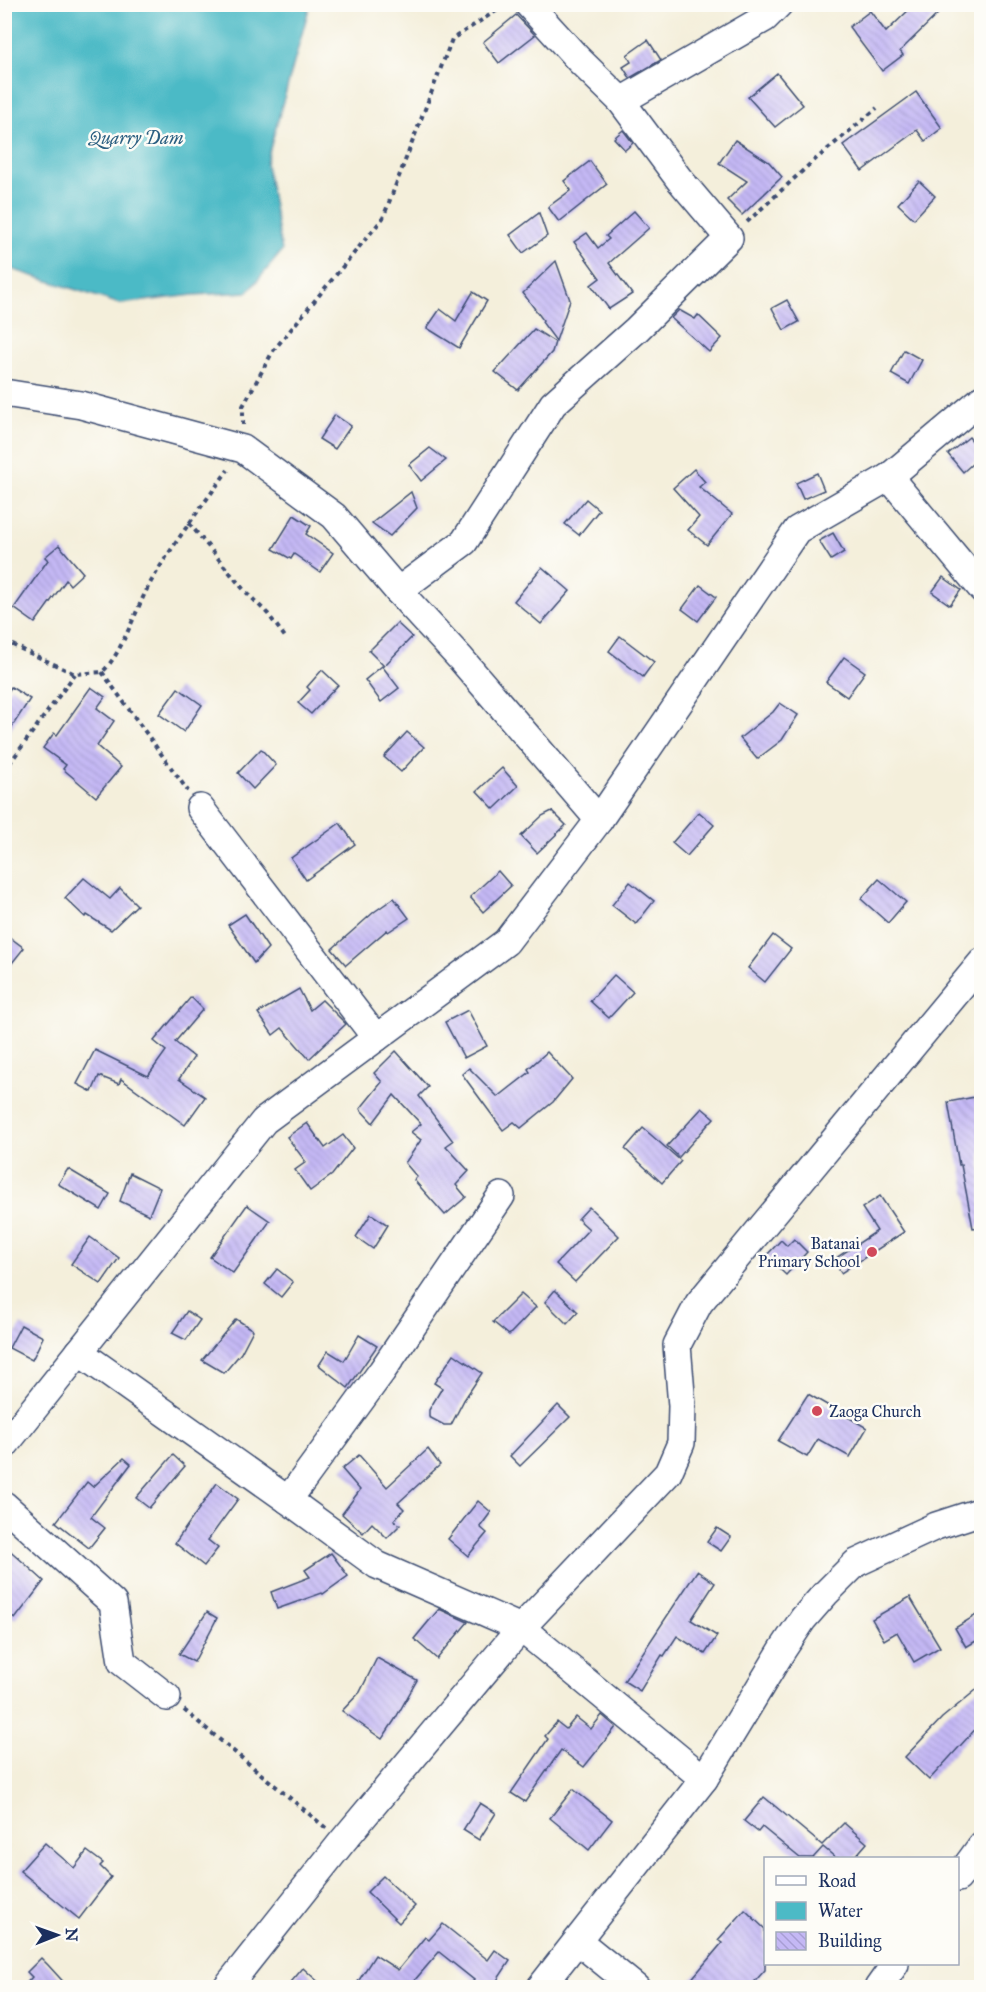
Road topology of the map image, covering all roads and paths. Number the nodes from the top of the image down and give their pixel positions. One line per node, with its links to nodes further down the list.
1 (507, 4): 9 (path)
2 (528, 4): 4 (street)
3 (779, 4): 4 (street)
4 (621, 101): 6 (street)
5 (877, 108): 6 (path)
6 (729, 238): 13 (street)
7 (4, 393): 9 (street)
8 (981, 399): 10 (street)
9 (243, 449): 11 (path); 13 (street)
10 (889, 477): 12 (street); 20 (street)
11 (189, 523): 14 (path); 16 (path)
12 (981, 589)
13 (399, 591): 20 (street)
14 (285, 637)
15 (4, 641): 17 (path)
16 (102, 672): 17 (path); 19 (path)
17 (75, 674): 18 (path)
18 (4, 771)
19 (200, 808): 22 (street)
20 (599, 820): 22 (street)
21 (981, 962): 29 (street)
22 (376, 1038): 24 (street)
23 (501, 1196): 26 (street)
24 (79, 1352): 25 (street); 26 (street)
25 (4, 1446)
26 (288, 1500): 29 (street)
27 (4, 1505): 30 (street)
28 (981, 1512): 31 (street)
29 (521, 1628): 31 (street); 32 (street)
30 (167, 1697): 32 (path)
31 (704, 1779): 35 (street)
32 (342, 1842): 37 (street)
33 (981, 1845): 34 (street)
34 (959, 1875)
35 (578, 1941): 38 (street); 39 (street)
36 (895, 1965): 40 (street)
37 (226, 1988)
38 (540, 1988)
39 (636, 1988)
40 (878, 1988)

